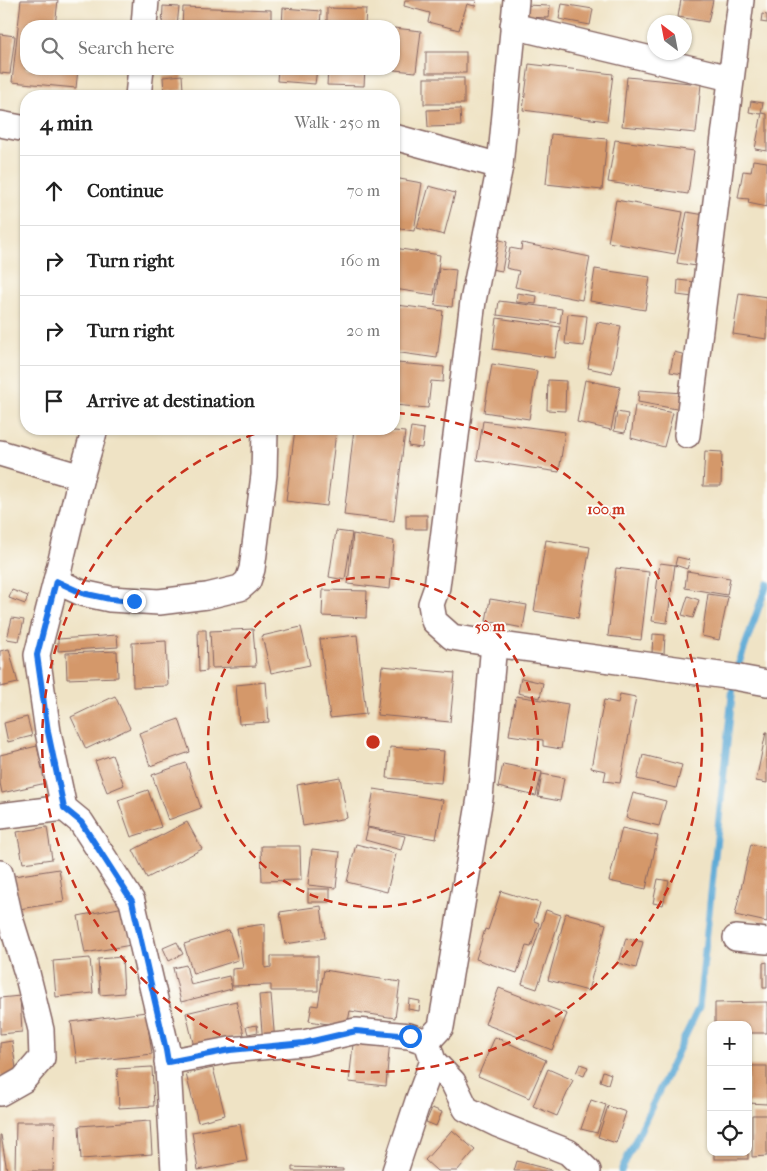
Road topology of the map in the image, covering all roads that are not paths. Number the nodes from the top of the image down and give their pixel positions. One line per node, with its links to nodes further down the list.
1 (146, 0): 4 (street)
2 (516, 0): 5 (street)
3 (740, 0): 7 (street)
4 (144, 20)
5 (513, 26): 7 (street); 12 (street)
6 (140, 75): 8 (street)
7 (730, 78): 15 (street)
8 (138, 90)
9 (0, 124): 10 (street)
10 (20, 128)
11 (400, 139): 12 (street)
12 (500, 166): 19 (street)
13 (93, 435): 17 (street)
14 (265, 435): 18 (street)
15 (687, 436)
16 (0, 453): 17 (street)
17 (81, 477): 18 (street)
18 (56, 581): 21 (street)
19 (494, 644): 20 (street); 26 (street)
20 (767, 683)
21 (64, 808): 22 (street); 27 (street)
22 (0, 816)
23 (0, 873): 28 (street)
24 (736, 938): 25 (street)
25 (767, 941)
26 (430, 1051): 27 (street); 30 (street); 31 (street)
27 (168, 1062): 29 (street)
28 (0, 1093)
29 (174, 1171)
30 (395, 1171)
31 (588, 1171)

